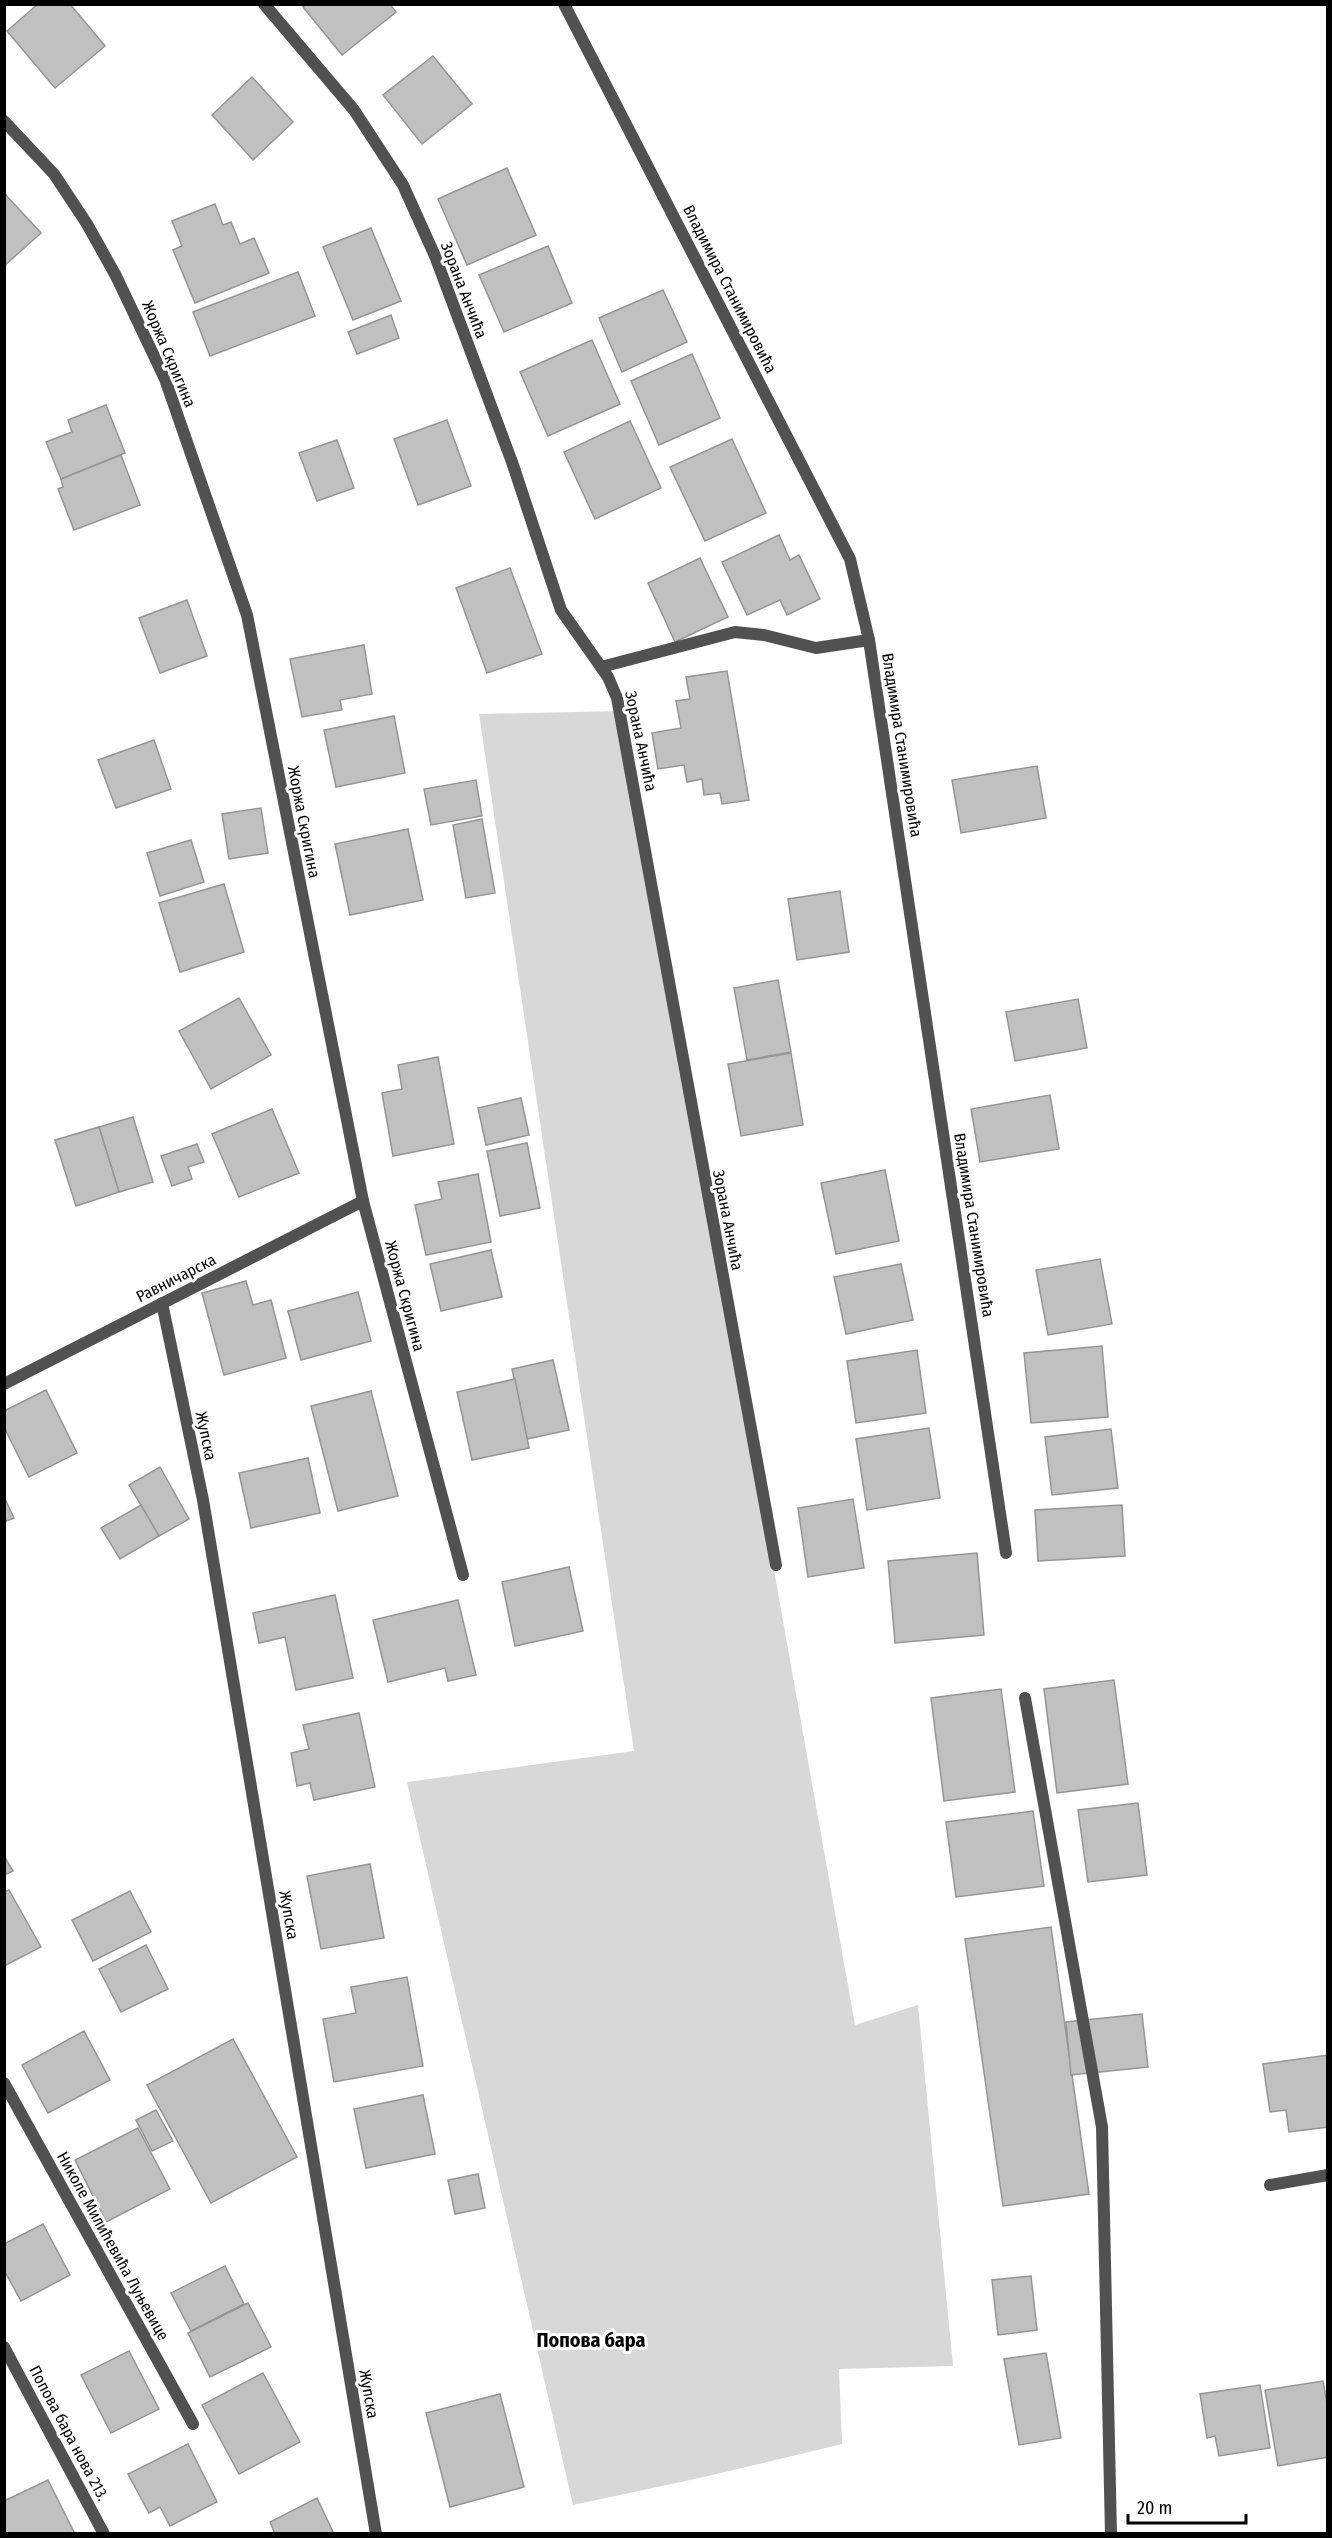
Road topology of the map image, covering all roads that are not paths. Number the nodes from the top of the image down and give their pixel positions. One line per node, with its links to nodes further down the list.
1 (264, 4): 5 (street, Зорана Анчића)
2 (564, 4): 4 (street, Владимира Станимировића)
3 (4, 121): 6 (street, Жоржа Скригина)
4 (869, 640): 5 (street); 9 (street, Владимира Станимировића)
5 (601, 667): 10 (street, Зорана Анчића)
6 (363, 1201): 7 (street, Равничарска); 11 (street, Жоржа Скригина)
7 (162, 1304): 8 (street, Равничарска); 19 (street, Жупска)
8 (4, 1384)
9 (1006, 1553)
10 (776, 1565)
11 (463, 1575)
12 (1025, 1698): 20 (street)
13 (4, 2083): 17 (street, Николе Милићевића Луњевице)
14 (1328, 2175): 15 (street)
15 (1270, 2185)
16 (4, 2347): 18 (street, Попова бара нова 213.)
17 (193, 2424)
18 (104, 2534)
19 (376, 2534)
20 (1111, 2534)

